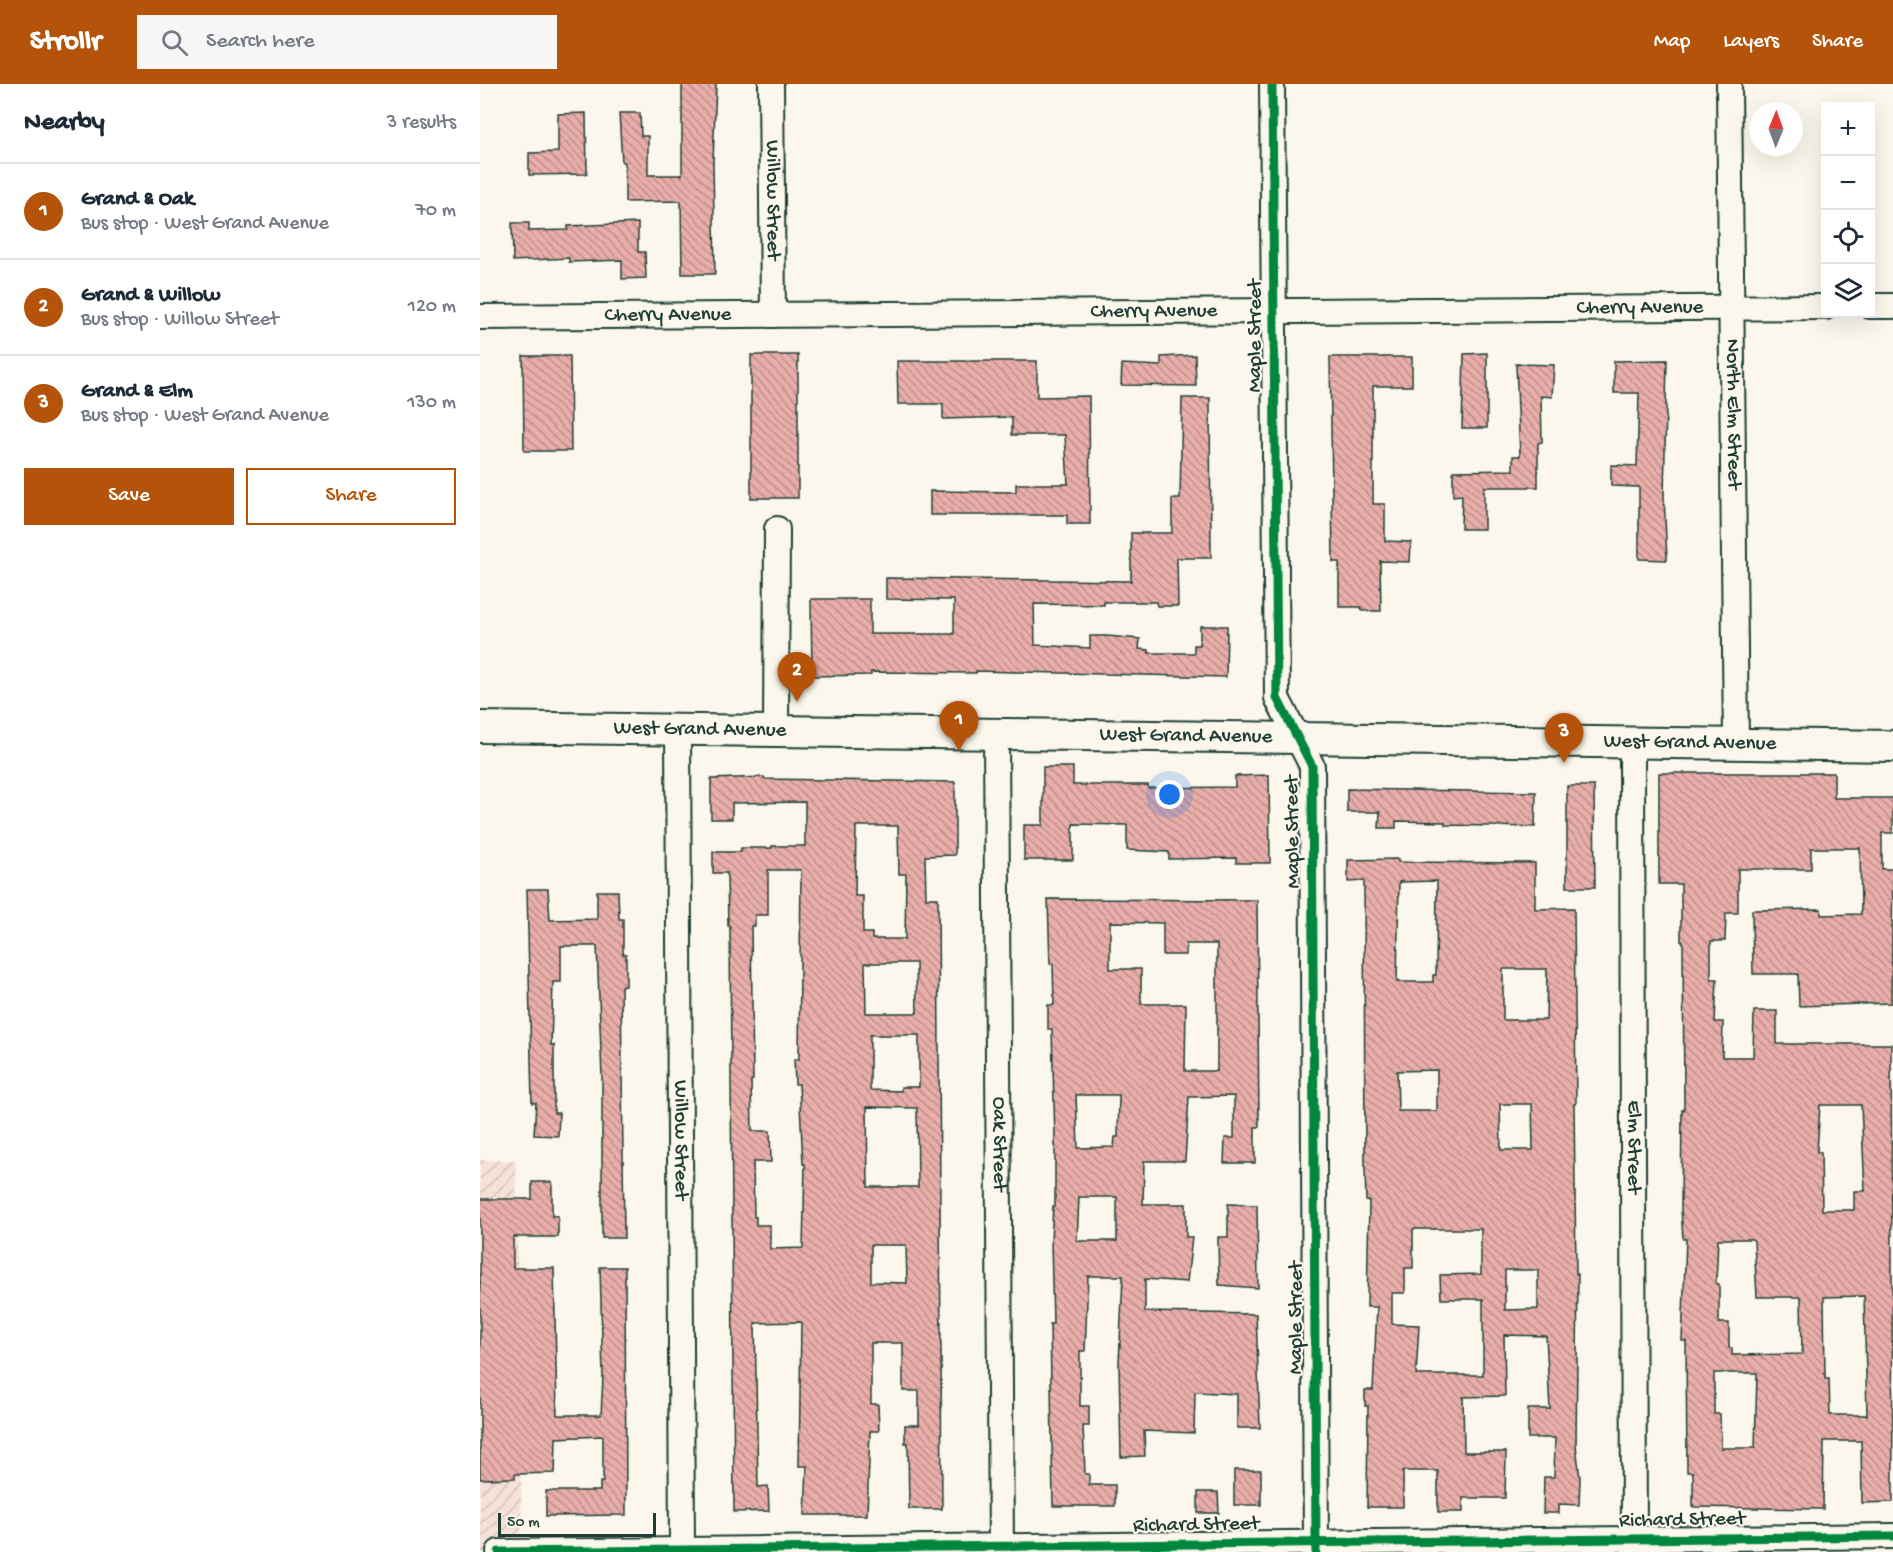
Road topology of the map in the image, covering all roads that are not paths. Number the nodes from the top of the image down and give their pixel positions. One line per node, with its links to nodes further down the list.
1 (771, 84): 9 (street, Willow Street)
2 (1272, 84): 8 (street, Maple Street)
3 (1729, 84): 7 (street, North Elm Street)
4 (1875, 306): 5 (street)
5 (1893, 306)
6 (1821, 307): 7 (street, Cherry Avenue)
7 (1732, 308): 8 (street, Cherry Avenue); 18 (street, North Elm Street)
8 (1274, 310): 9 (street, Cherry Avenue); 16 (street, Maple Street)
9 (773, 315): 10 (street, Cherry Avenue)
10 (480, 317)
11 (777, 529): 14 (street)
12 (480, 727): 13 (main road, West Grand Avenue)
13 (678, 729): 14 (main road, West Grand Avenue); 24 (street, Willow Street)
14 (776, 730): 15 (main road, West Grand Avenue)
15 (996, 734): 16 (main road, West Grand Avenue); 23 (street, Oak Street)
16 (1295, 738): 17 (main road, West Grand Avenue); 22 (street, Maple Street)
17 (1632, 742): 18 (main road, West Grand Avenue); 21 (street, Elm Street)
18 (1736, 743): 19 (main road, West Grand Avenue)
19 (1893, 746)
20 (1893, 1536): 21 (street, Richard Street)
21 (1634, 1546): 22 (street, Richard Street)
22 (1316, 1547): 23 (street, Richard Street)
23 (1001, 1549): 24 (street, Richard Street)
24 (682, 1551): 25 (street, Richard Street)
25 (499, 1552)

